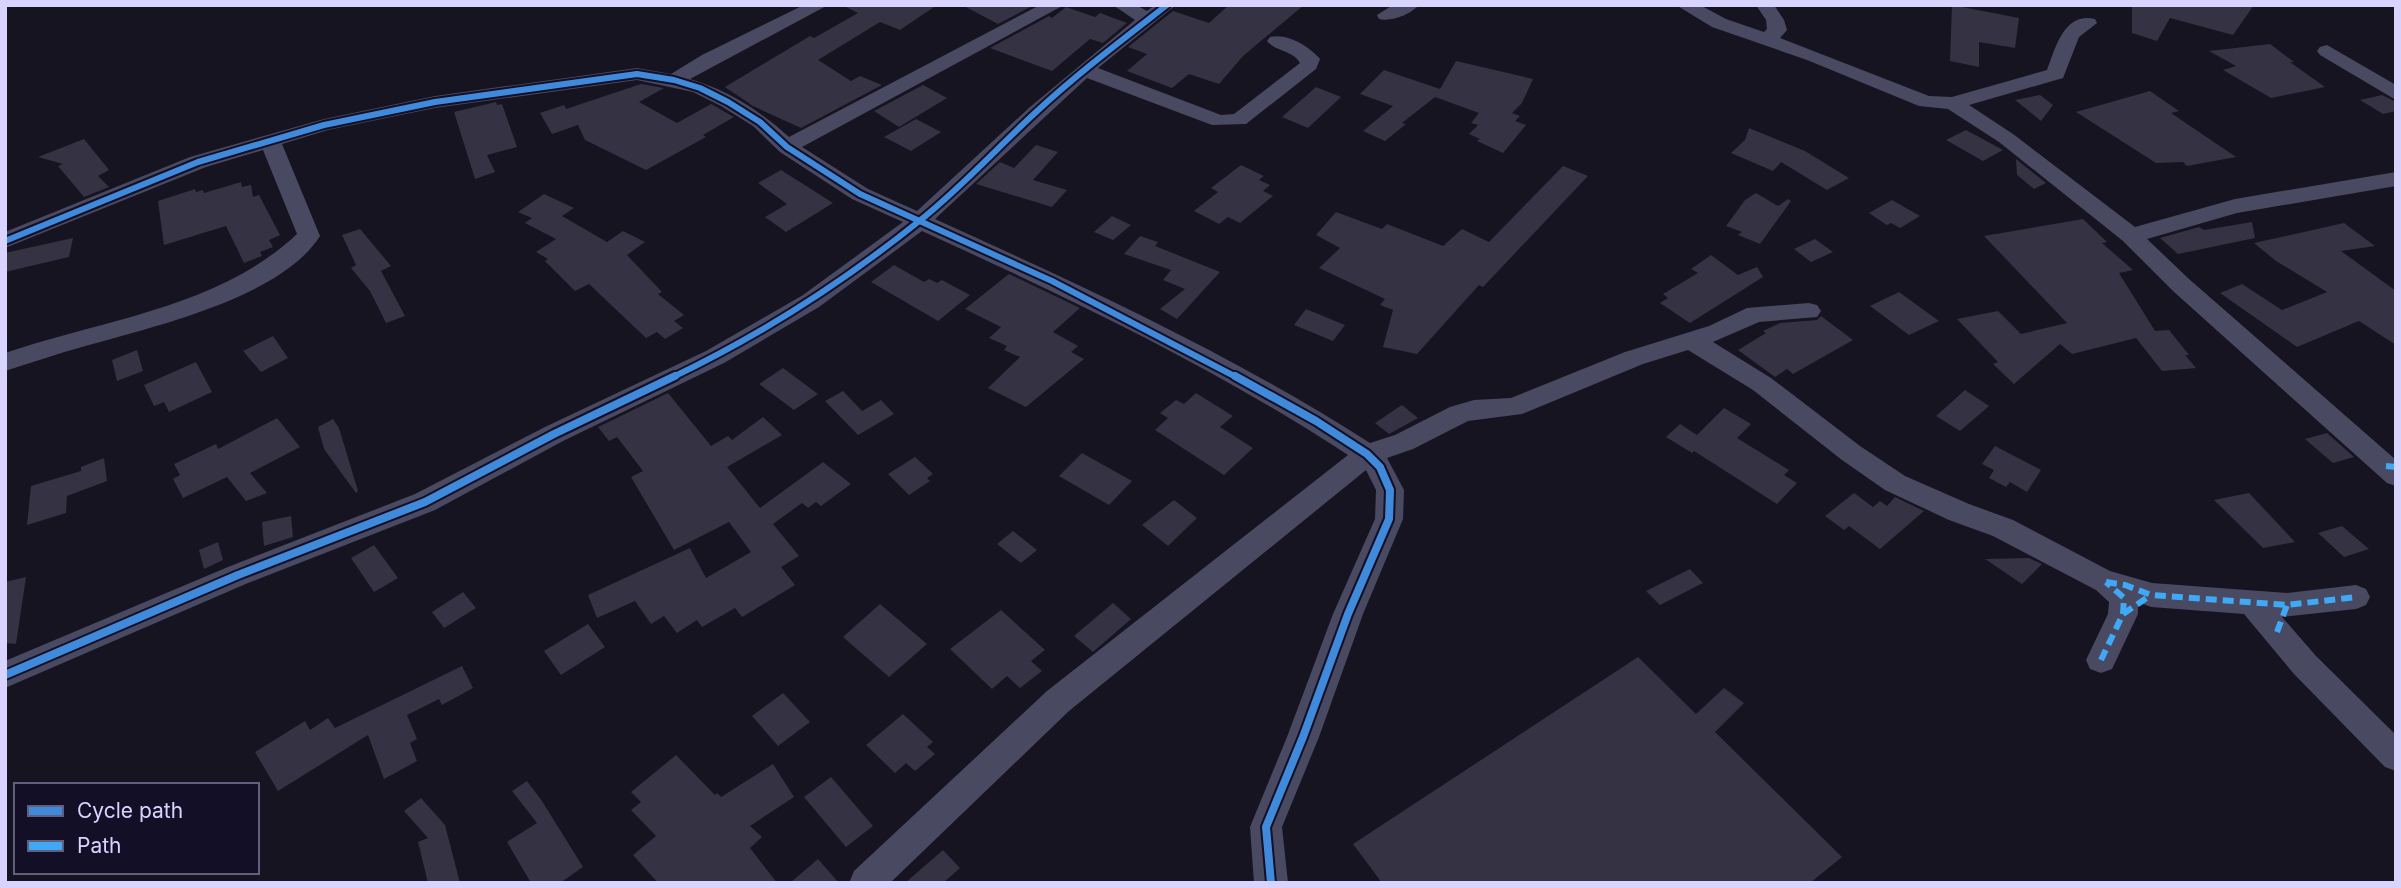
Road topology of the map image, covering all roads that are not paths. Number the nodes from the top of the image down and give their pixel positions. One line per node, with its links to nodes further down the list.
1 (819, 5): 14 (street)
2 (1055, 5): 18 (street)
3 (1122, 5): 7 (street)
4 (1410, 5): 8 (street)
5 (1685, 5): 10 (street)
6 (1765, 5): 10 (street)
7 (1157, 12): 13 (street)
8 (1386, 15)
9 (2088, 23): 16 (street)
10 (1768, 40): 16 (street)
11 (1276, 41): 13 (street)
12 (2327, 51): 15 (street)
13 (1085, 70): 20 (street)
14 (674, 80): 17 (street); 18 (street)
15 (2396, 94)
16 (1953, 103): 21 (street)
17 (270, 140): 22 (street); 25 (street)
18 (787, 147): 20 (street)
19 (2396, 179): 21 (street)
20 (920, 221): 26 (street); 34 (street)
21 (2131, 236): 27 (street)
22 (5, 241)
23 (1809, 311): 24 (street)
24 (1690, 340): 26 (street); 28 (street)
25 (5, 362)
26 (1367, 454): 36 (street); 37 (street)
27 (2392, 470)
28 (2106, 582): 29 (street); 31 (street)
29 (2151, 595): 31 (street); 32 (street)
30 (2356, 597): 32 (street)
31 (2123, 614): 33 (street)
32 (2282, 618): 35 (street)
33 (2101, 660)
34 (5, 675)
35 (2396, 757)
36 (866, 883)
37 (1271, 883)

